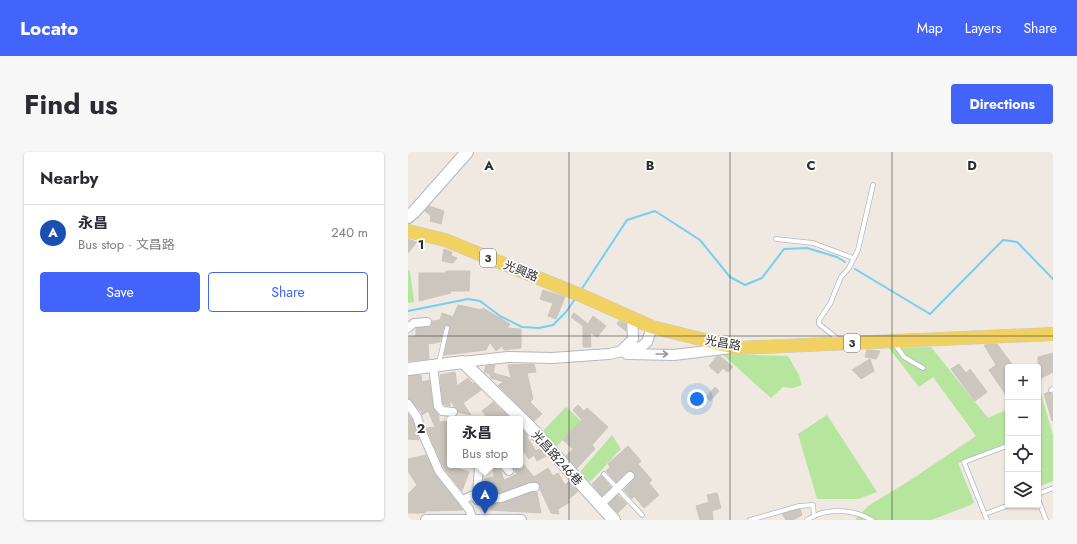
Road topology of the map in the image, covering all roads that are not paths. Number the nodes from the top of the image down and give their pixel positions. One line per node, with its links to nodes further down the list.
1 (467, 152): 3 (main road)
2 (873, 185): 6 (lane)
3 (408, 217)
4 (408, 231): 7 (main road, 光興路 / 3)
5 (776, 239): 6 (lane)
6 (853, 258): 14 (lane)
7 (632, 317): 11 (main road, 3); 16 (street)
8 (427, 322): 9 (street)
9 (408, 328)
10 (447, 328): 18 (lane)
11 (652, 328): 15 (main road, 光昌路 / 3); 16 (street)
12 (1053, 334): 13 (main road, 光昌路 / 3)
13 (892, 341): 14 (main road, 光昌路 / 3); 19 (lane)
14 (844, 344): 15 (main road, 光昌路 / 3)
15 (737, 348): 16 (street, one-way to 15)
16 (609, 354): 17 (street)
17 (462, 362): 18 (main road); 23 (main road, 光昌路246巷)
18 (436, 365): 20 (main road); 22 (street)
19 (923, 368)
20 (408, 369)
21 (408, 404): 34 (street)
22 (453, 412)
23 (513, 415)
24 (523, 426): 35 (main road, 光昌路246巷)
25 (1005, 447): 38 (lane)
26 (480, 468): 33 (street)
27 (604, 474): 30 (lane)
28 (630, 476): 30 (street)
29 (535, 487): 33 (street)
30 (618, 488): 35 (street); 39 (lane)
31 (1053, 488): 32 (lane)
32 (1041, 493)
33 (475, 497): 34 (street)
34 (463, 500): 41 (street)
35 (599, 506): 45 (main road, 光昌路246巷)
36 (1005, 506): 38 (lane)
37 (1041, 506): 50 (lane)
38 (985, 514): 49 (lane)
39 (642, 515)
40 (814, 516): 46 (lane); 47 (lane); 48 (lane)
41 (473, 519): 43 (street); 44 (street)
42 (426, 520): 43 (street)
43 (462, 520)
44 (521, 520)
45 (613, 520)
46 (750, 520)
47 (807, 520)
48 (872, 520)
49 (987, 520)
50 (1046, 520)

